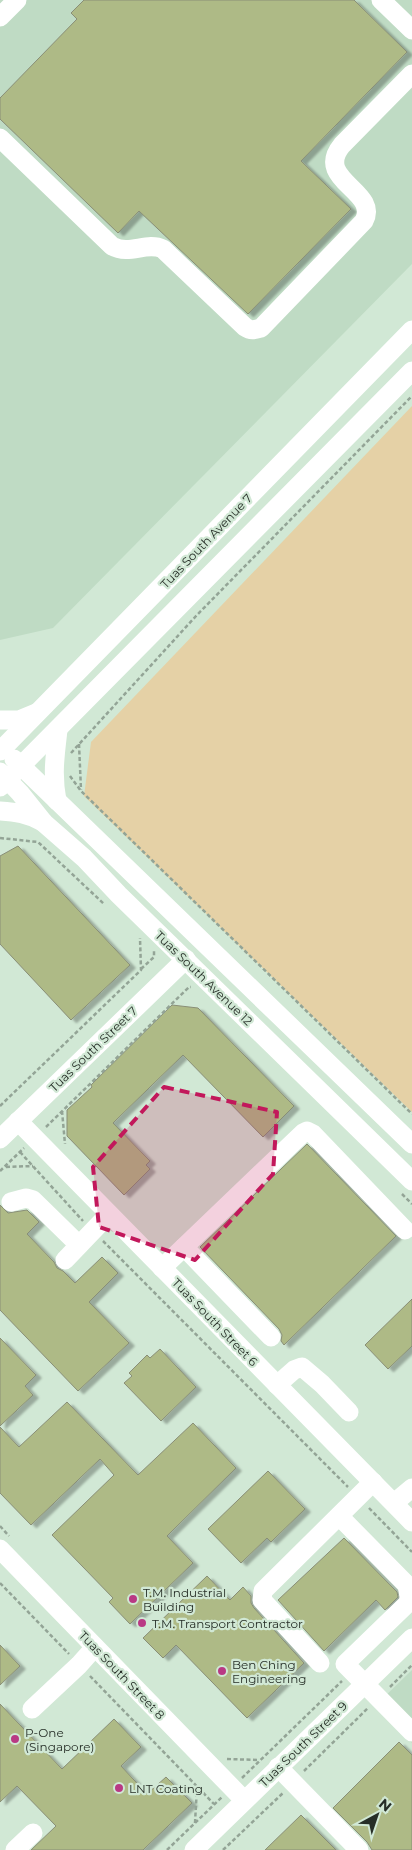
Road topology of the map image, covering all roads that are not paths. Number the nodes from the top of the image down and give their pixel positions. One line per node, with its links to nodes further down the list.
1 (17, 0): 3 (street)
2 (381, 0): 4 (street)
3 (0, 17)
4 (412, 30)
5 (412, 74): 6 (street)
6 (0, 138)
7 (412, 330): 9 (street, Tuas South Avenue 7)
8 (412, 371): 11 (street)
9 (37, 713): 10 (street); 12 (street, Tuas South Avenue 7)
10 (0, 720)
11 (58, 730): 13 (street); 15 (street)
12 (1, 748): 13 (street, Tuas South Avenue 12)
13 (22, 766): 14 (street); 15 (street, Tuas South Avenue 12)
14 (3, 780): 17 (street, Tuas South Avenue 12)
15 (57, 801): 21 (street, Tuas South Avenue 12)
16 (0, 811): 17 (street)
17 (44, 823): 18 (street, Tuas South Avenue 12)
18 (186, 959): 19 (street, Tuas South Street 7); 22 (street, Tuas South Avenue 12)
19 (18, 1121): 20 (street, Tuas South Street 7); 24 (street, Tuas South Street 6)
20 (0, 1138)
21 (412, 1144)
22 (412, 1181)
23 (11, 1202): 26 (street)
24 (109, 1214): 26 (street); 29 (street, Tuas South Street 6)
25 (405, 1230): 27 (street)
26 (79, 1245): 28 (street)
27 (184, 1247): 29 (street); 30 (street)
28 (65, 1260)
29 (162, 1268): 31 (street, Tuas South Street 6)
30 (271, 1337)
31 (277, 1385): 32 (street); 33 (street, Tuas South Street 6)
32 (349, 1412)
33 (373, 1482): 35 (street, Tuas South Street 6); 36 (street)
34 (412, 1488): 35 (street)
35 (394, 1504): 37 (street, Tuas South Street 6)
36 (339, 1516): 41 (street); 42 (street)
37 (412, 1522)
38 (0, 1549): 40 (street, Tuas South Street 8)
39 (412, 1638): 42 (street, Tuas South Street 9)
40 (95, 1647): 43 (street); 46 (street, Tuas South Street 8)
41 (320, 1663)
42 (358, 1677): 44 (street); 45 (street, Tuas South Street 9)
43 (32, 1709)
44 (412, 1732)
45 (278, 1767): 46 (street, Tuas South Street 9); 50 (street)
46 (237, 1794): 49 (street, Tuas South Street 9)
47 (33, 1833): 48 (street)
48 (15, 1850)
49 (194, 1850)
50 (359, 1850)

